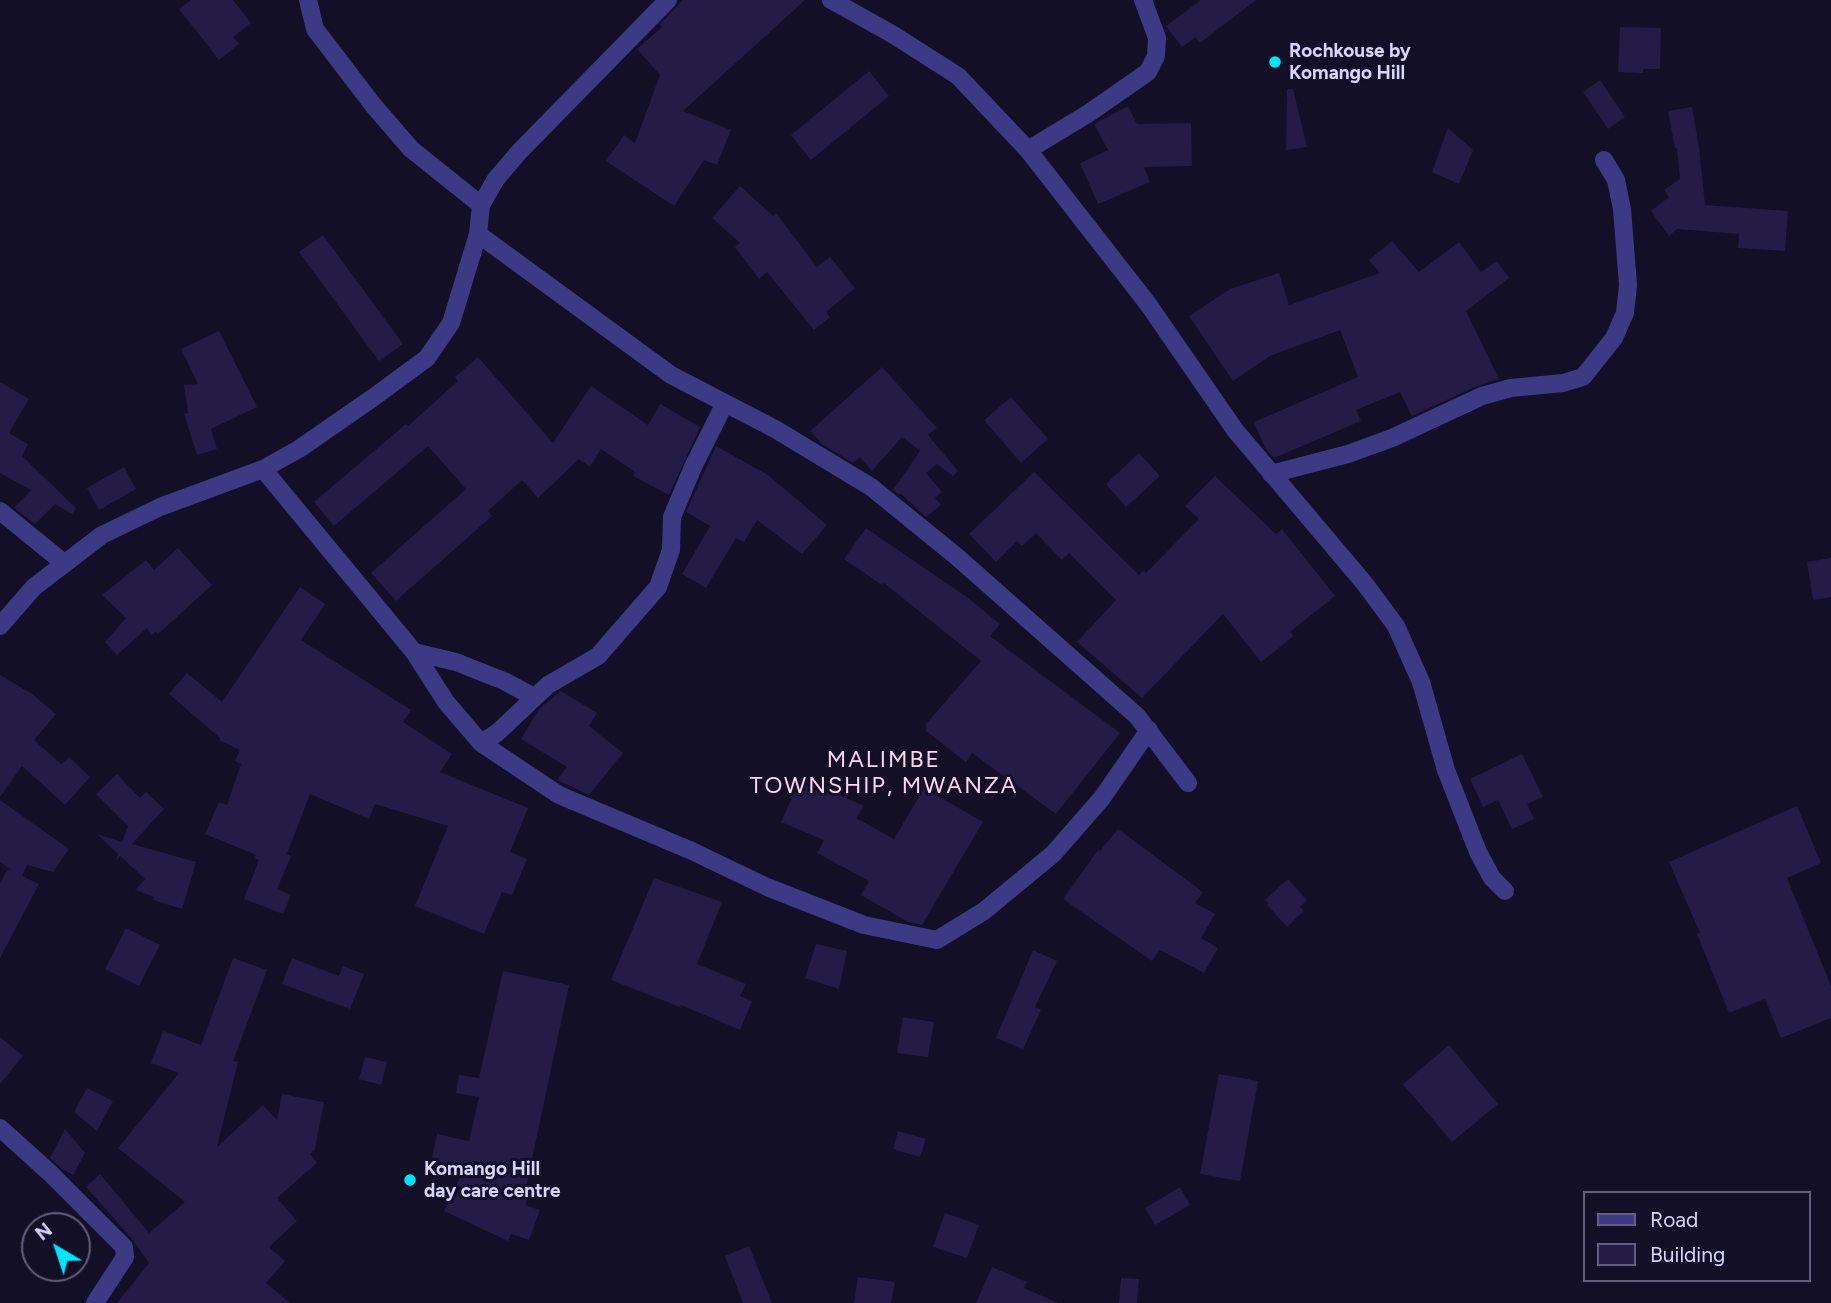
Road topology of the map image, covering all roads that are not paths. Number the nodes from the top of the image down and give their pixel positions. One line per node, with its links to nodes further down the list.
1 (308, 0): 7 (street)
2 (668, 0): 7 (street)
3 (831, 0): 5 (street)
4 (1143, 0): 5 (street)
5 (1028, 150): 11 (street)
6 (1604, 160): 11 (street)
7 (481, 205): 8 (street)
8 (478, 234): 9 (street); 10 (street)
9 (725, 403): 16 (street); 17 (street)
10 (263, 469): 13 (street); 15 (street)
11 (1271, 474): 20 (street)
12 (0, 511): 13 (street)
13 (64, 563): 14 (street)
14 (0, 626)
15 (414, 652): 16 (street); 18 (street)
16 (534, 697): 18 (street)
17 (1149, 730): 18 (street); 19 (street)
18 (481, 743)
19 (1188, 783)
20 (1505, 891)
21 (0, 1128): 22 (street)
22 (95, 1303)

